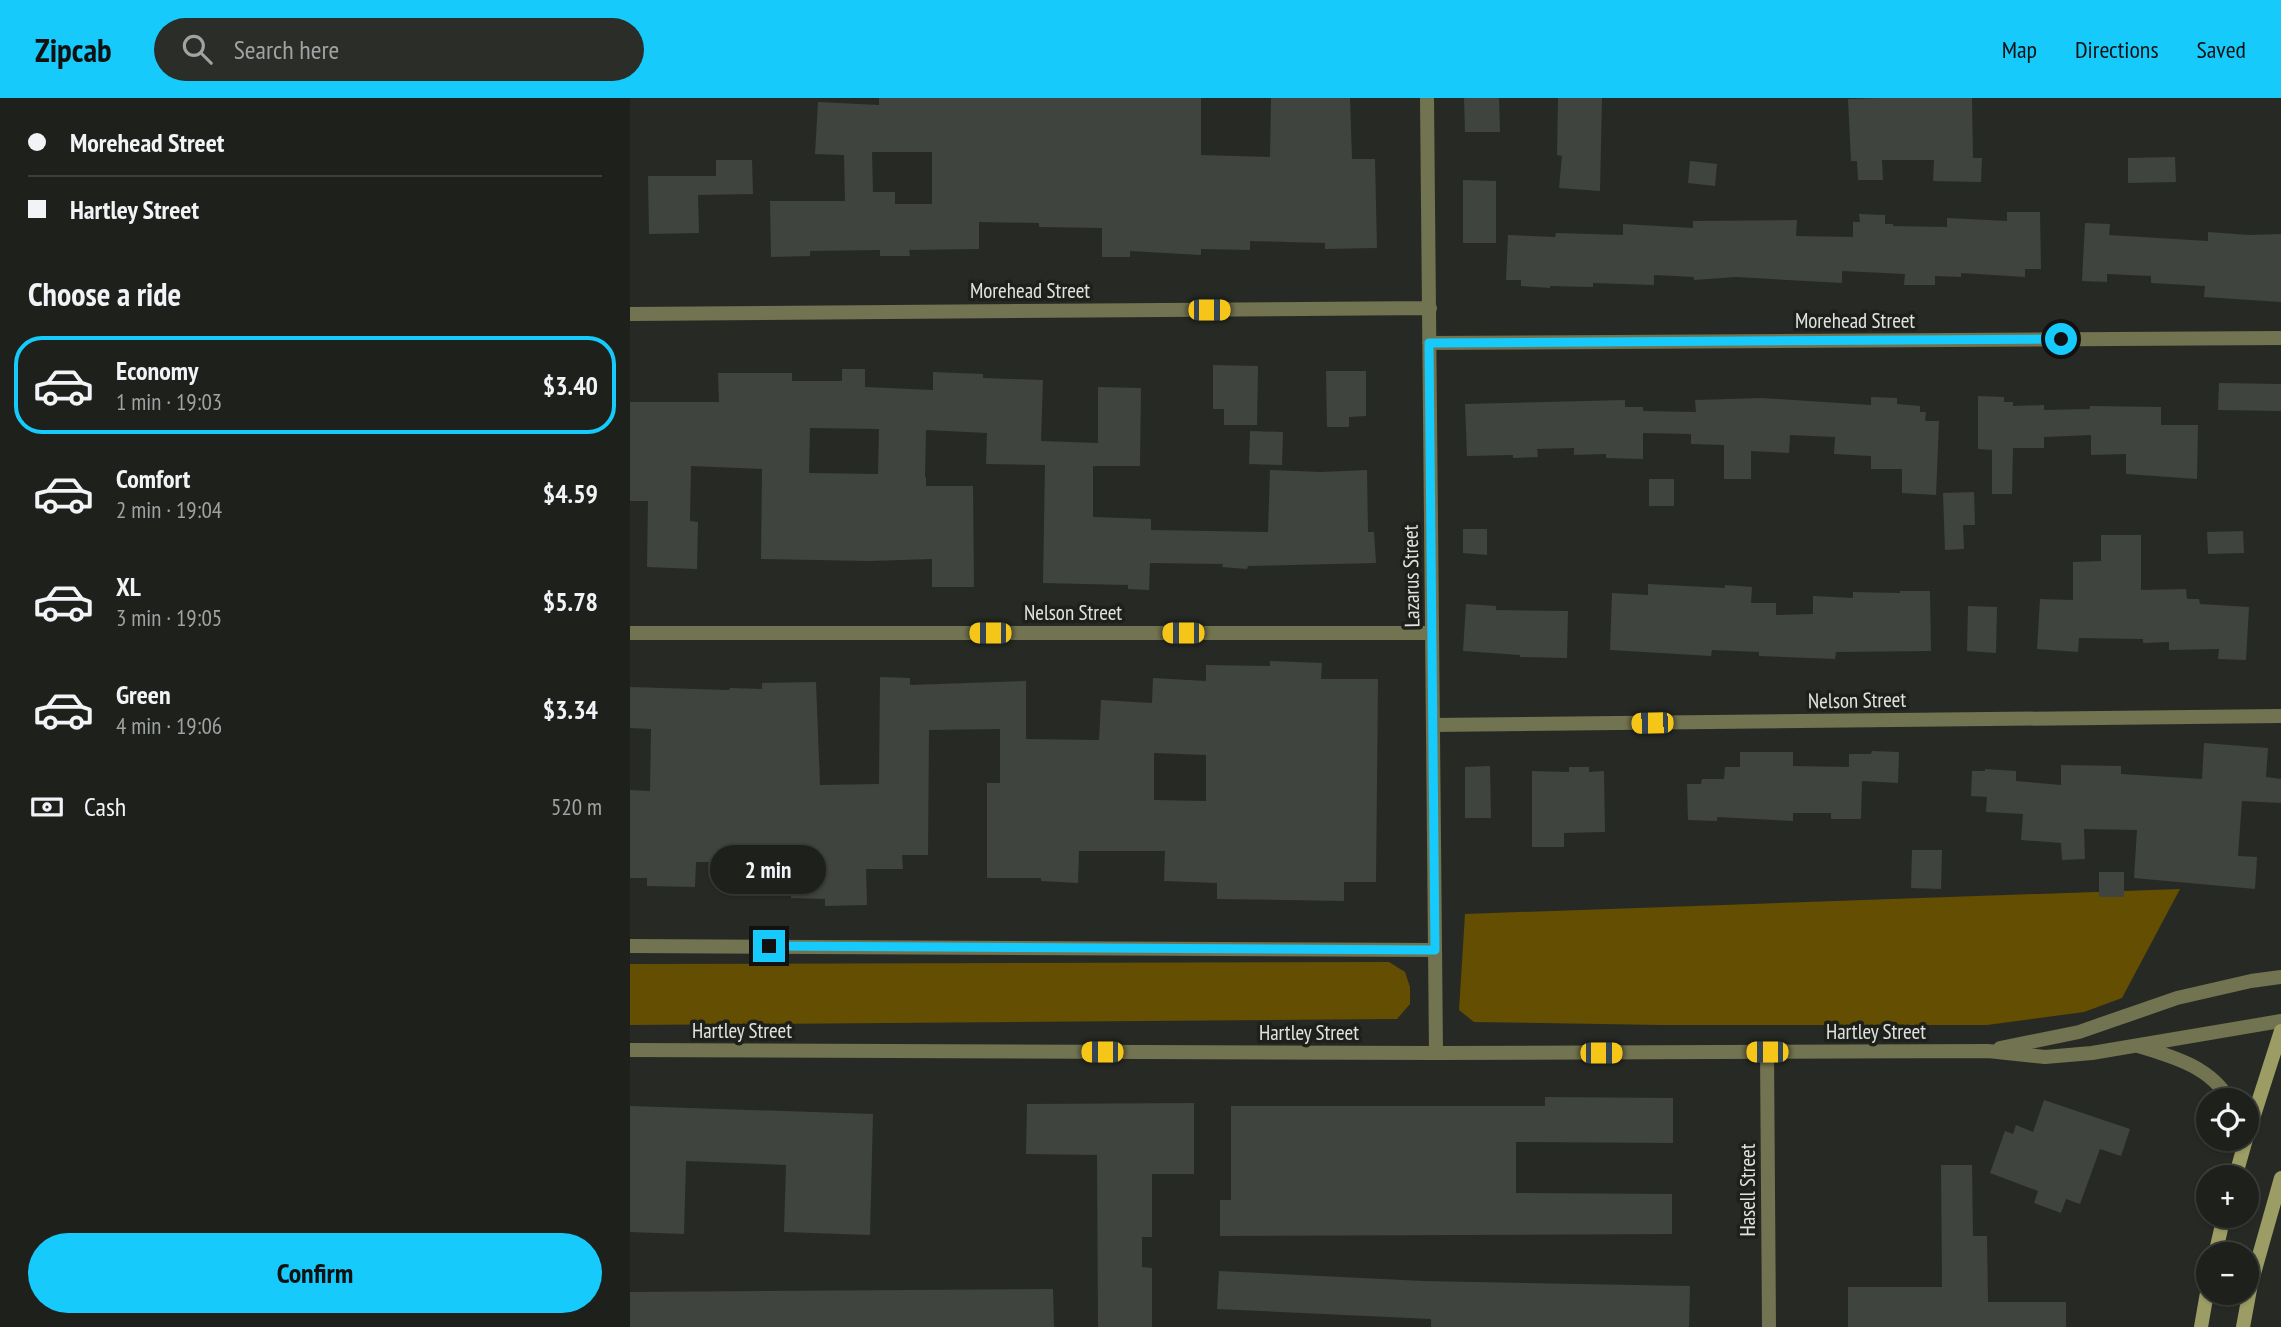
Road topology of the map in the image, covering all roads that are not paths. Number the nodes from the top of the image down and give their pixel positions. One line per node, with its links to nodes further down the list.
1 (1427, 98): 2 (street, Lazarus Street)
2 (1430, 308): 3 (street, Morehead Street); 5 (street, Lazarus Street)
3 (630, 314)
4 (2281, 338): 5 (street, Morehead Street)
5 (1429, 343): 7 (street, Lazarus Street)
6 (630, 633): 7 (street, Nelson Street)
7 (1432, 633): 9 (street, Lazarus Street)
8 (2281, 716): 9 (street, Nelson Street)
9 (1433, 726): 11 (street, Lazarus Street)
10 (630, 946): 11 (street)
11 (1435, 950): 19 (street, Lazarus Street)
12 (2281, 978): 17 (street, Hartley Street)
13 (2281, 1021): 15 (street, Hartley Street)
14 (2281, 1031): 21 (main road)
15 (2135, 1045): 17 (street, Hartley Street); 20 (street, Hartley Street)
16 (630, 1051): 19 (street, Hartley Street)
17 (1988, 1051): 18 (street, Hartley Street)
18 (1767, 1052): 19 (street, Hartley Street); 28 (street, Hasell Street)
19 (1436, 1053)
20 (2223, 1088)
21 (2259, 1100)
22 (2240, 1151): 24 (street)
23 (2242, 1151): 24 (main road)
24 (2240, 1158): 25 (main road)
25 (2238, 1165)
26 (2281, 1178): 30 (main road)
27 (2205, 1305): 29 (main road)
28 (1769, 1327)
29 (2201, 1327)
30 (2243, 1327)

